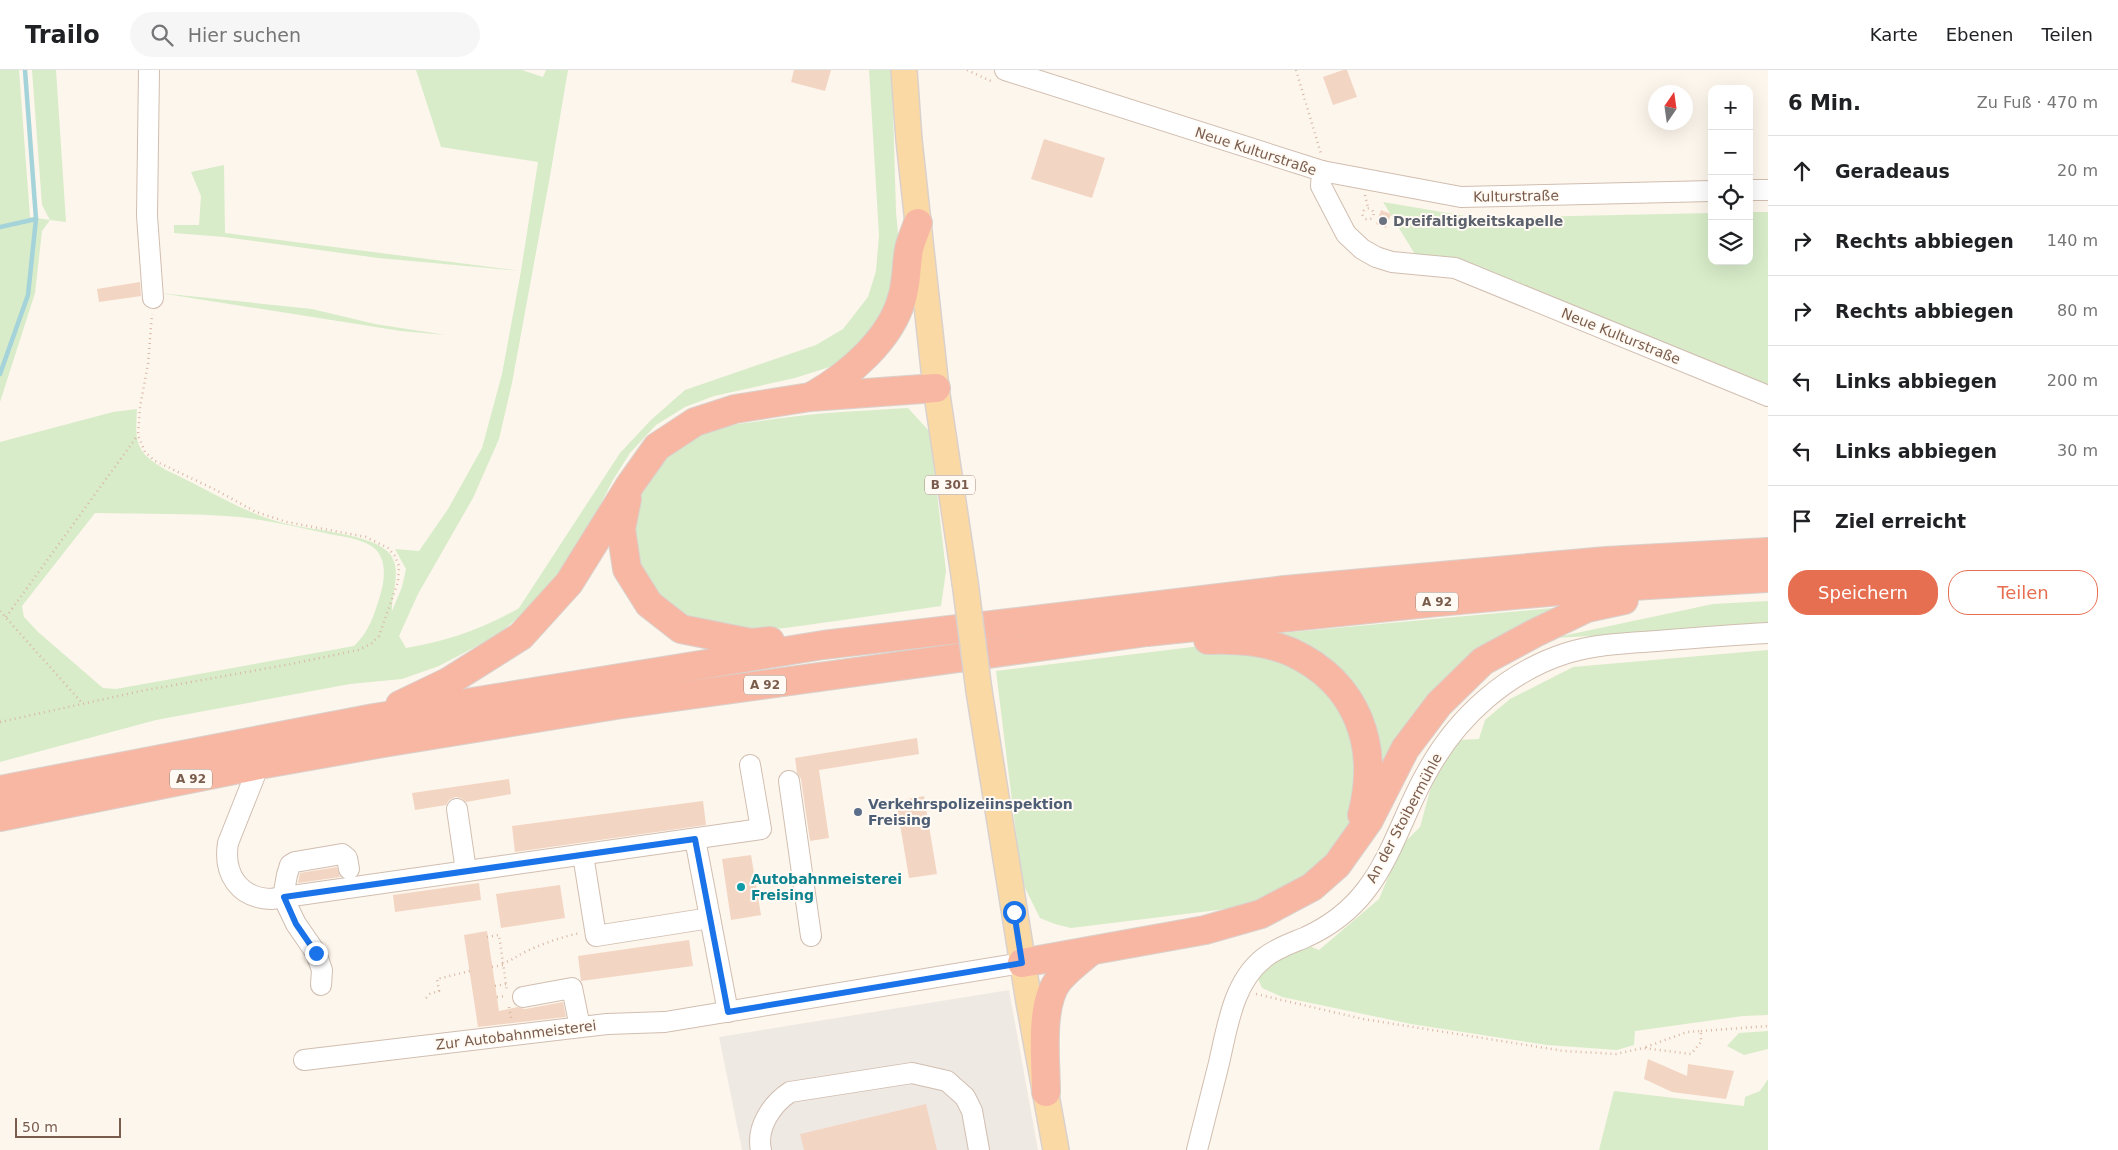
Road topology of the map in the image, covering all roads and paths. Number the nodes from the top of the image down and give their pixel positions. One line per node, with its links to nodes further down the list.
1 (148, 70): 14 (street)
2 (1005, 70): 5 (street, Neue Kulturstraße)
3 (1296, 70): 5 (path)
4 (904, 71): 13 (main road, B 301)
5 (1322, 171): 8 (street, Kulturstraße); 16 (street, Neue Kulturstraße)
6 (1753, 190): 7 (street)
7 (1768, 190)
8 (1708, 191)
9 (1364, 192): 10 (path)
10 (1368, 208): 11 (path); 11 (path)
11 (1374, 216): 12 (path)
12 (1378, 217)
13 (918, 223): 15 (main road, B 301); 17 (highway)
14 (153, 298): 18 (path)
15 (936, 388): 17 (highway); 48 (main road, B 301, bridge)
16 (1768, 396)
17 (810, 397): 19 (highway)
18 (138, 435): 24 (path); 28 (path)
19 (630, 485): 27 (highway); 29 (highway)
20 (1768, 552): 27 (highway, A 92)
21 (1768, 578): 22 (highway, A 92)
22 (1727, 580): 25 (highway, A 92); 37 (highway)
23 (0, 611): 24 (path)
24 (6, 618): 28 (path)
25 (1146, 632): 31 (highway, A 92); 37 (highway)
26 (1768, 633): 55 (street, An der Stoibermühle)
27 (823, 645): 29 (highway, A 92)
28 (83, 704): 30 (path)
29 (374, 718): 34 (highway, A 92)
30 (0, 722)
31 (259, 765): 36 (highway, A 92); 42 (street)
32 (750, 765): 38 (street)
33 (789, 781): 45 (street)
34 (0, 790)
35 (457, 809): 41 (street)
36 (0, 817)
37 (1356, 836): 47 (highway)
38 (695, 839): 39 (street); 43 (street)
39 (583, 855): 41 (street); 44 (street)
40 (349, 869): 42 (street)
41 (466, 871): 42 (street)
42 (284, 897): 53 (street)
43 (710, 918): 44 (street); 59 (street)
44 (595, 930): 49 (path)
45 (811, 936)
46 (488, 937): 49 (path)
47 (1090, 952): 48 (highway); 66 (highway)
48 (1022, 963): 59 (street, Zur Autobahnmeisterei); 66 (main road)
49 (503, 964): 50 (path); 52 (path)
50 (492, 967)
51 (470, 971): 58 (path)
52 (506, 984): 54 (path); 56 (path)
53 (321, 985)
54 (495, 986)
55 (1240, 990): 64 (path); 70 (street, An der Stoibermühle)
56 (515, 996): 57 (path); 61 (street); 63 (path)
57 (497, 997)
58 (426, 998)
59 (728, 1012): 61 (street, Zur Autobahnmeisterei)
60 (1768, 1026): 62 (path)
61 (580, 1027): 63 (street, Zur Autobahnmeisterei)
62 (1700, 1032): 64 (path); 64 (path)
63 (513, 1035): 65 (street, Zur Autobahnmeisterei)
64 (1643, 1048)
65 (304, 1060)
66 (1046, 1092): 69 (main road)
67 (761, 1150): 68 (street)
68 (979, 1150)
69 (1056, 1150)
70 (1197, 1150)

